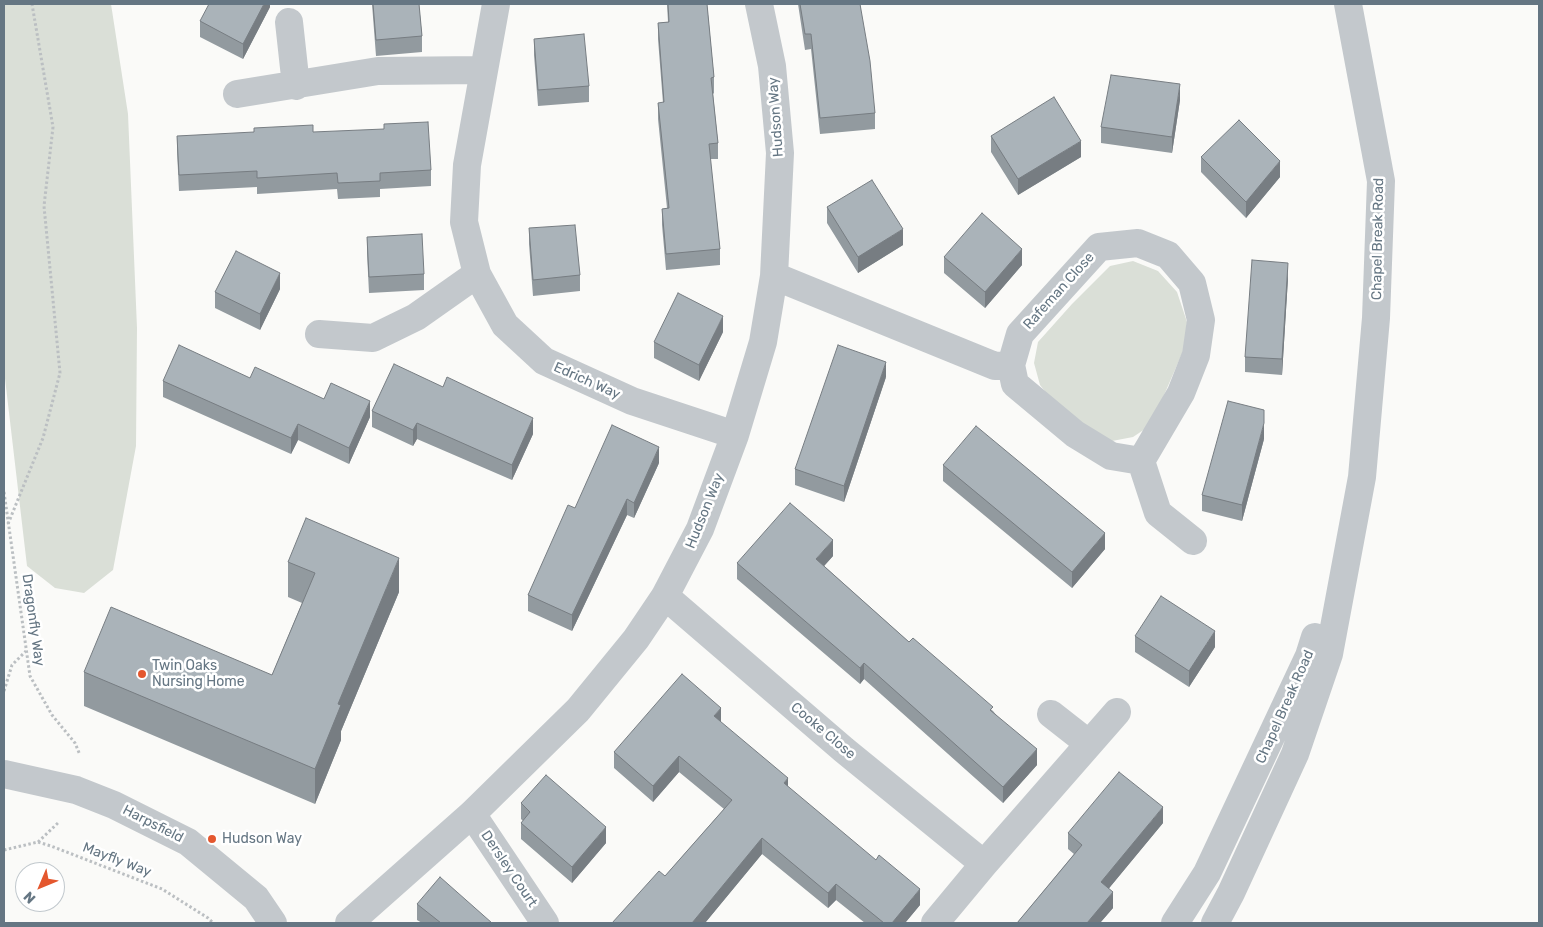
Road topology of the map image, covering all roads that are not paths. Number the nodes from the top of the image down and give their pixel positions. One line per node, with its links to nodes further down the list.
1 (496, 4): 5 (street, Edrich Way)
2 (759, 4): 9 (street, Hudson Way)
3 (1348, 4): 14 (street, Chapel Break Road)
4 (289, 22): 6 (street)
5 (482, 70): 6 (street); 8 (street, Edrich Way)
6 (296, 86): 7 (street)
7 (237, 94)
8 (477, 274): 10 (street); 12 (street, Edrich Way)
9 (774, 276): 11 (street); 12 (street, Hudson Way)
10 (319, 334)
11 (1011, 365): 13 (street); 13 (street, Rafeman Close)
12 (735, 435): 16 (street, Hudson Way)
13 (1141, 461): 15 (street)
14 (1362, 477): 27 (street, Chapel Break Road); 28 (street, Chapel Break Road)
15 (1193, 541)
16 (665, 596): 21 (street, Hudson Way); 22 (street, Cooke Close)
17 (1117, 712): 19 (street)
18 (1052, 714): 19 (street)
19 (1088, 743): 22 (street)
20 (4, 774): 23 (street, Harpsfield)
21 (472, 814): 24 (street, Hudson Way); 25 (street, Dersley Court)
22 (984, 864): 26 (street)
23 (273, 923)
24 (349, 923)
25 (546, 923)
26 (936, 923)
27 (1175, 923)
28 (1215, 923)

